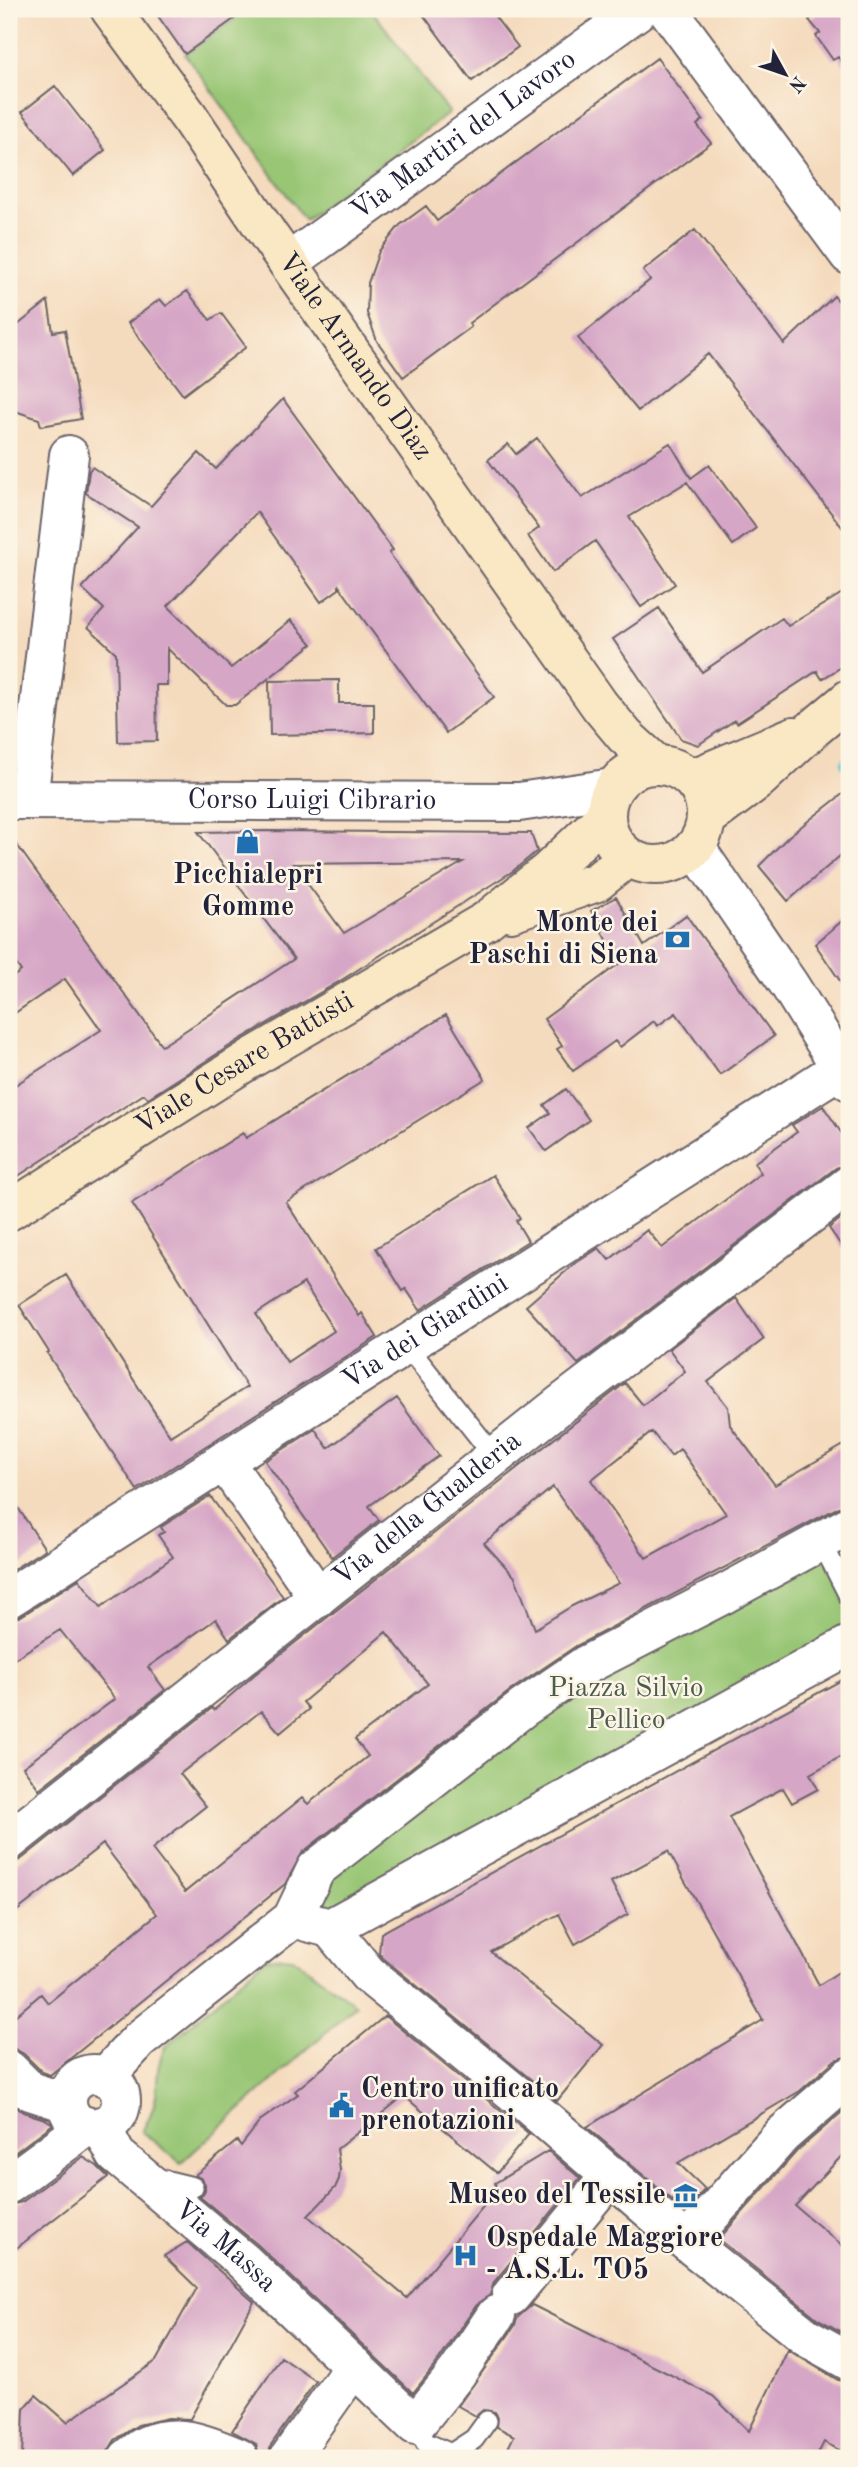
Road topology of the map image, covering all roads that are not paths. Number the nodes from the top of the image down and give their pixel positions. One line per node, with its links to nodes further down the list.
1 (110, 9): 5 (street, Viale Armando Diaz)
2 (640, 9): 5 (street, Via Martiri del Lavoro)
3 (667, 9): 4 (street)
4 (849, 255)
5 (288, 263): 8 (street, Viale Armando Diaz)
6 (69, 455): 10 (street)
7 (849, 699): 9 (street)
8 (600, 706): 11 (street, Viale Armando Diaz); 12 (street, Viale Armando Diaz)
9 (813, 729): 11 (street); 14 (street)
10 (23, 732): 13 (street)
11 (674, 771): 12 (street); 14 (street)
12 (613, 795): 13 (street, Corso Luigi Cibrario); 15 (street); 16 (street, Viale Cesare Battisti)
13 (18, 800)
14 (701, 832): 15 (street); 17 (street)
15 (628, 857): 16 (street, Viale Cesare Battisti)
16 (486, 921): 19 (street, Viale Cesare Battisti)
17 (845, 1074): 20 (street, Via dei Giardini)
18 (849, 1185): 21 (street, Via della Gualderia)
19 (9, 1211)
20 (405, 1345): 21 (lane); 22 (street, Via dei Giardini)
21 (495, 1457): 25 (street, Via della Gualderia)
22 (224, 1461): 25 (street); 26 (street, Via dei Giardini)
23 (835, 1533): 24 (lane); 29 (street)
24 (849, 1596)
25 (318, 1597): 28 (street, Via della Gualderia)
26 (9, 1598)
27 (849, 1645): 30 (street)
28 (9, 1841)
29 (292, 1919): 30 (street); 33 (street)
30 (330, 1928): 35 (street)
31 (9, 2070): 33 (street)
32 (849, 2077): 38 (street)
33 (85, 2119): 34 (street, Via Massa); 36 (street)
34 (138, 2174): 37 (lane); 40 (street, Via Massa)
35 (611, 2175): 38 (street); 42 (street)
36 (9, 2184)
37 (193, 2187)
38 (687, 2242): 39 (street)
39 (849, 2361)
40 (354, 2366): 42 (street, Via Massa); 45 (street)
41 (486, 2421): 42 (lane)
42 (415, 2425)
43 (128, 2458): 44 (street)
44 (239, 2458)
45 (289, 2458)

